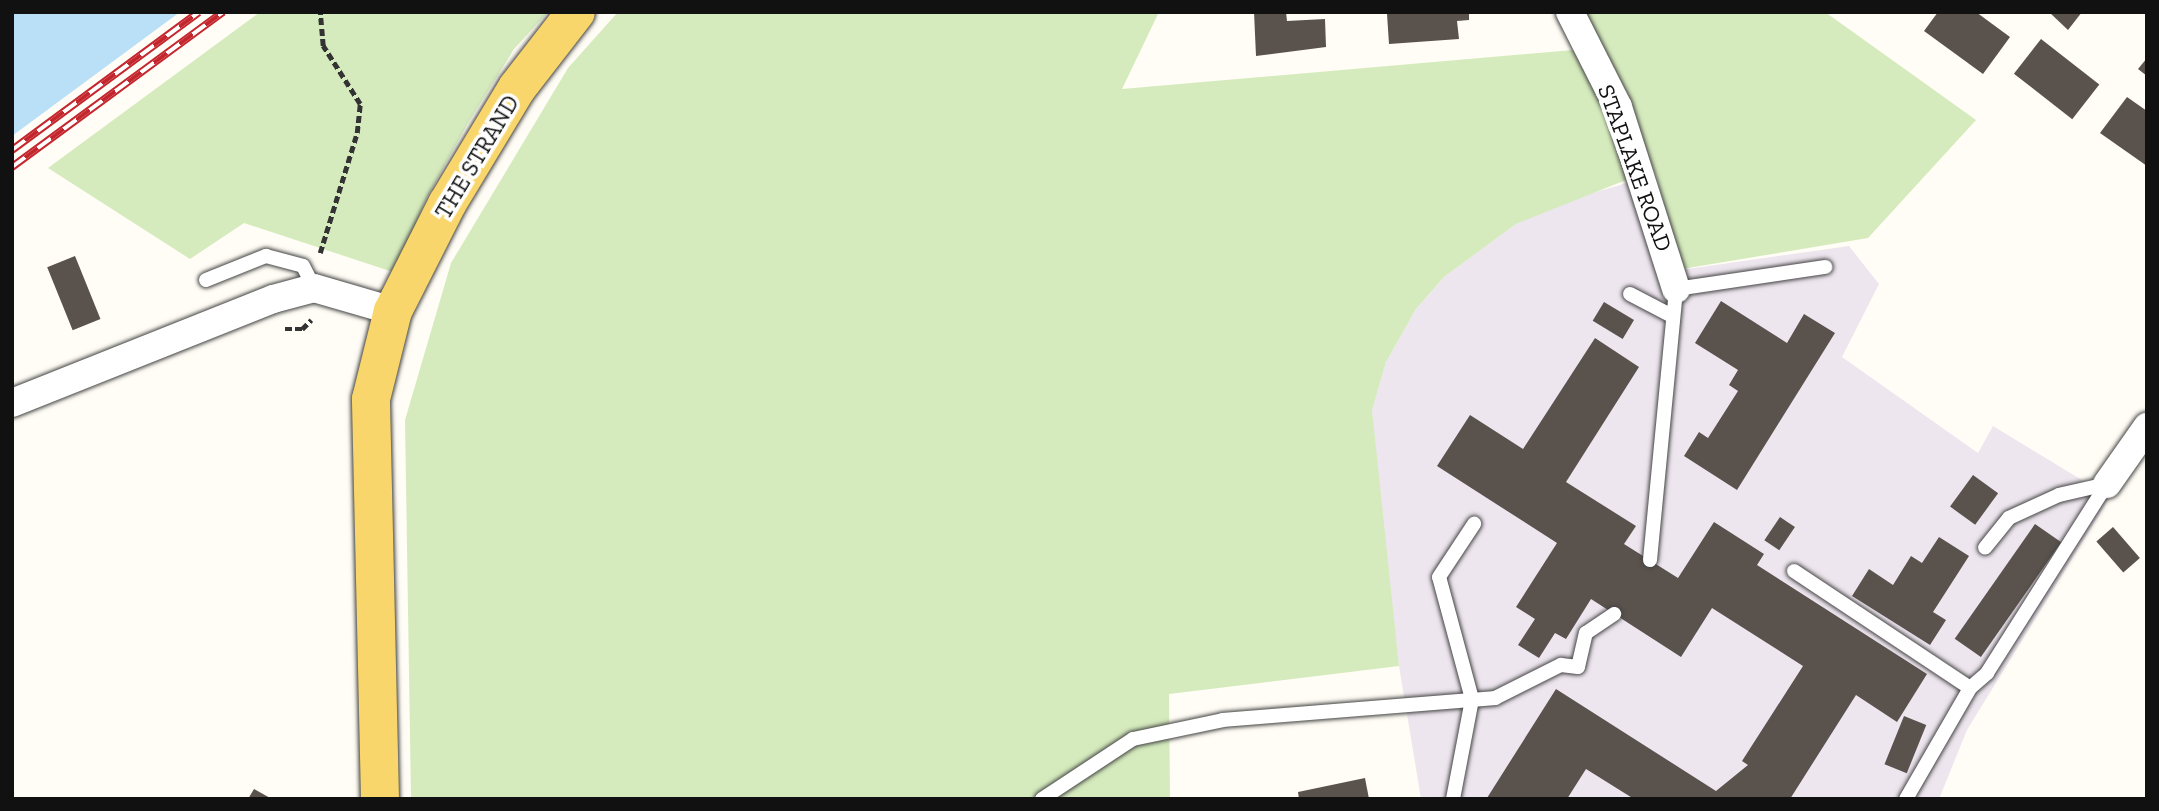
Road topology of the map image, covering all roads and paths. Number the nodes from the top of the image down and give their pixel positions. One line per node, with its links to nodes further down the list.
1 (320, 12): 6 (path)
2 (576, 12): 9 (main road, THE STRAND)
3 (1570, 12): 8 (street, STAPLAKE ROAD)
4 (1825, 267): 8 (lane)
5 (206, 280): 6 (lane)
6 (314, 288): 9 (street); 10 (path); 11 (street)
7 (1630, 294): 8 (lane)
8 (1674, 302): 16 (lane)
9 (393, 311): 21 (main road, THE STRAND)
10 (274, 328)
11 (12, 403)
12 (2147, 427): 13 (street)
13 (2107, 484): 15 (lane); 19 (lane)
14 (1474, 524): 20 (lane)
15 (1985, 548)
16 (1650, 560)
17 (1794, 571): 19 (lane)
18 (1614, 614): 20 (lane)
19 (1970, 688): 24 (lane)
20 (1472, 699): 22 (lane); 23 (lane)
21 (380, 799)
22 (1042, 799)
23 (1453, 799)
24 (1906, 799)

